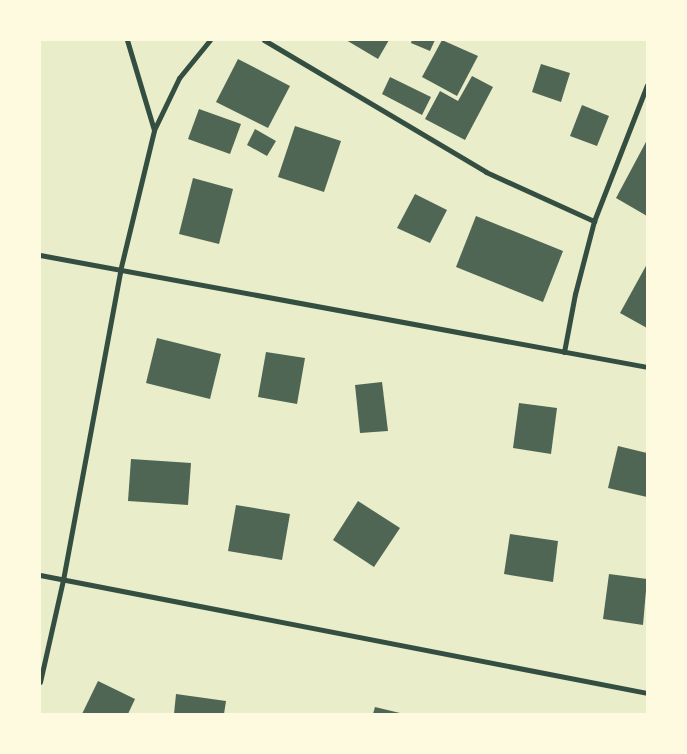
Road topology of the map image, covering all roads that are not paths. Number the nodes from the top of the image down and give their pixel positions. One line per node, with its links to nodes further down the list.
1 (127, 40): 5 (street)
2 (210, 40): 5 (street)
3 (264, 40): 6 (street)
4 (647, 85): 6 (street)
5 (154, 130): 8 (street)
6 (594, 221): 9 (street)
7 (40, 255): 8 (street)
8 (120, 271): 9 (street); 12 (street)
9 (564, 352): 10 (street)
10 (647, 367)
11 (40, 575): 12 (street)
12 (63, 580): 13 (street); 14 (street)
13 (40, 682)
14 (647, 693)

